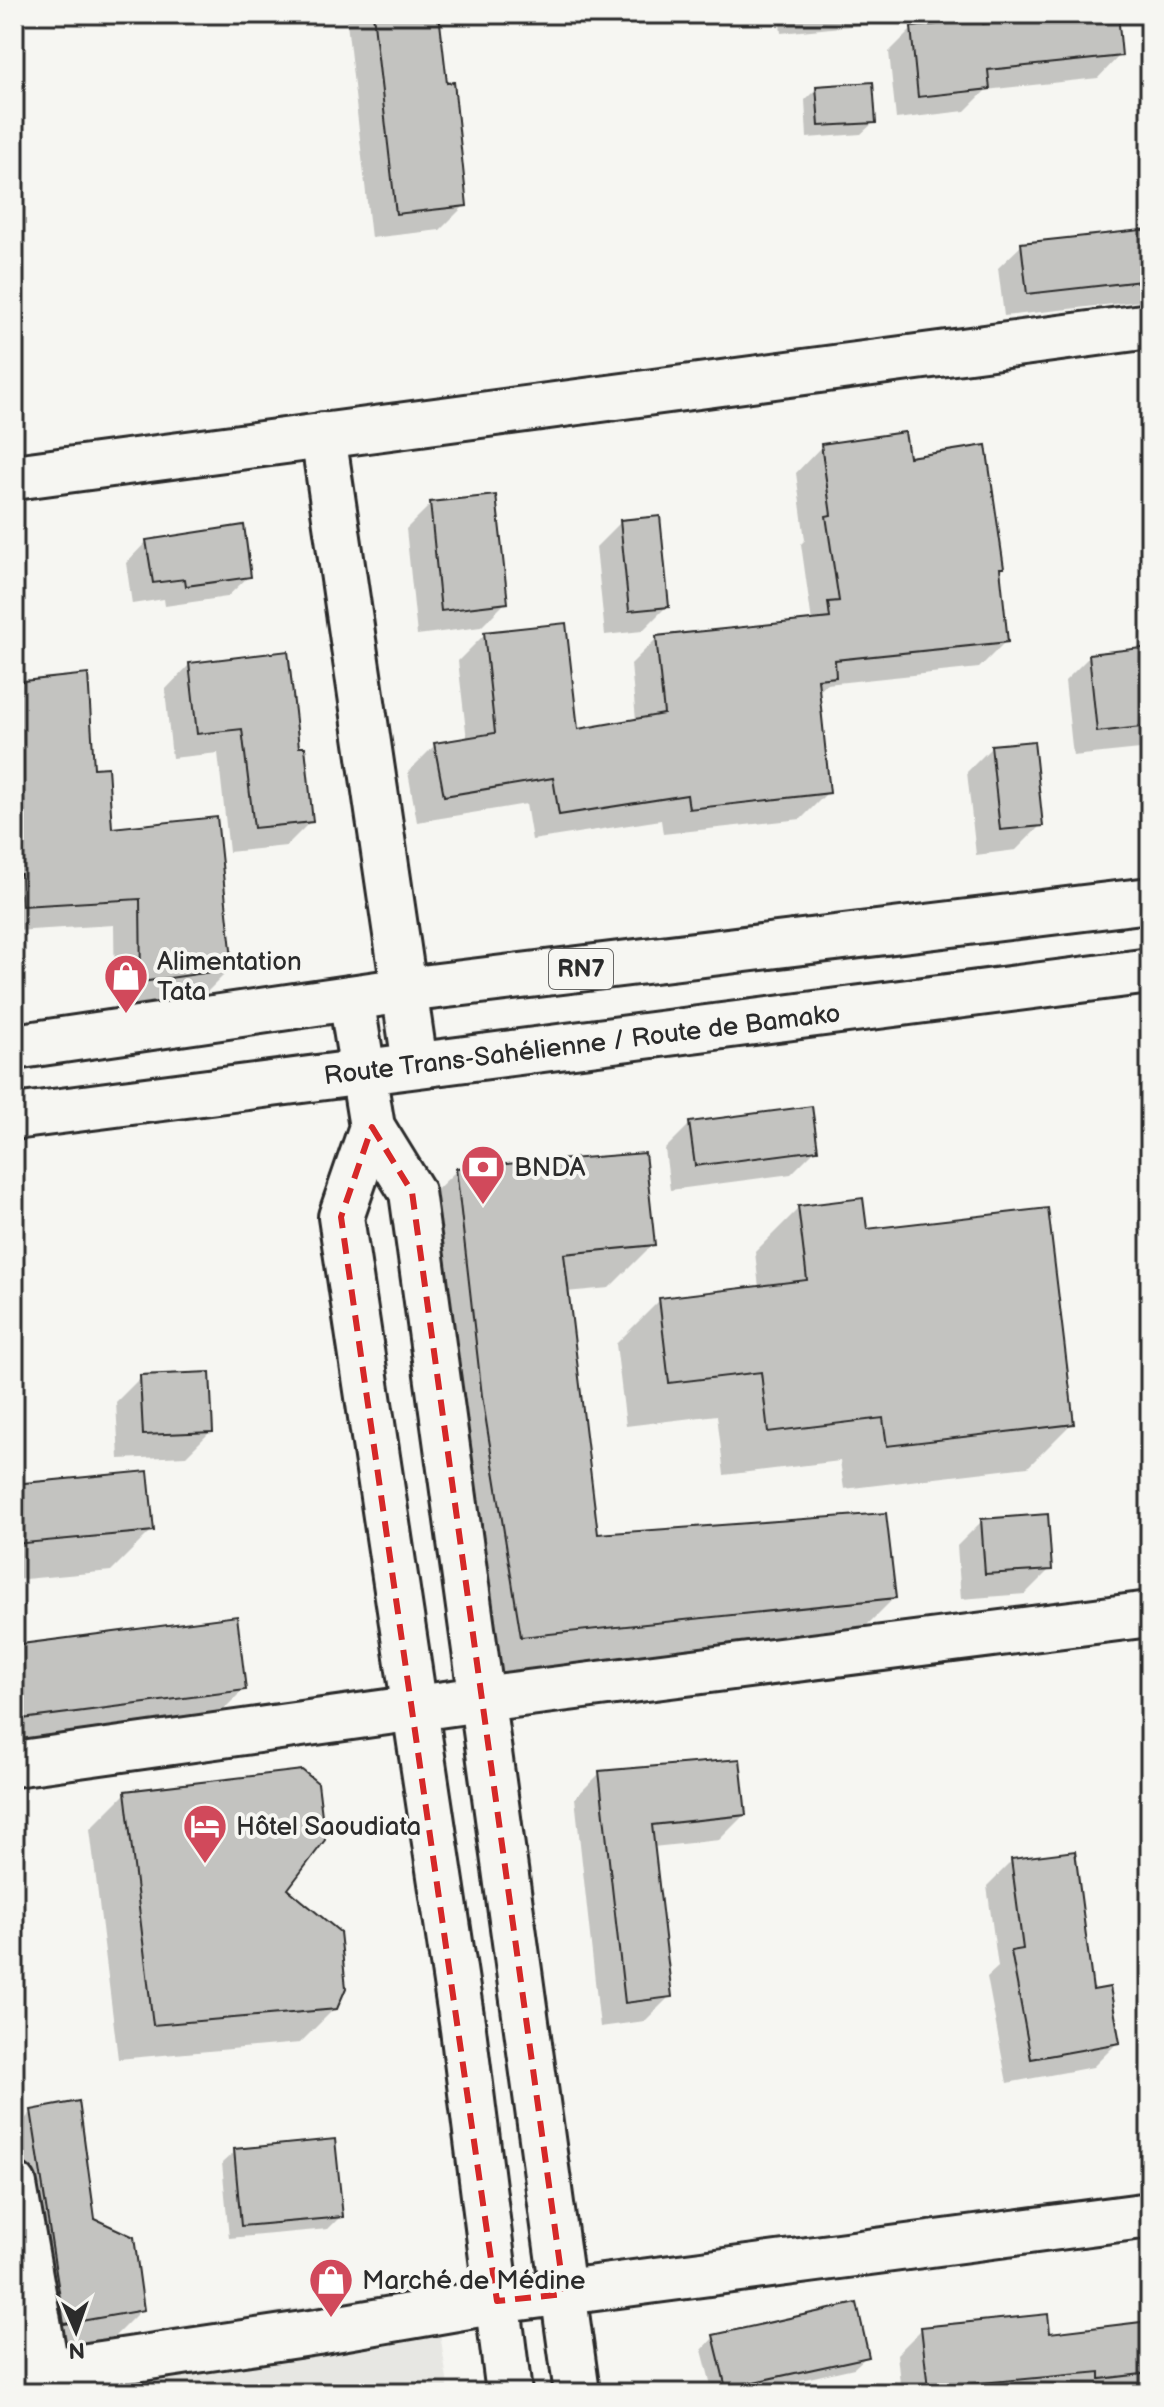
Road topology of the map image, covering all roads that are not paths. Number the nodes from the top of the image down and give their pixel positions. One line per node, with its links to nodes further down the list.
1 (1150, 326): 2 (main road)
2 (323, 435): 3 (main road); 6 (main road)
3 (14, 477)
4 (1150, 900): 6 (main road, RN7)
5 (1150, 971): 9 (main road, Route Trans-Sahélienne / Route de Bamako)
6 (405, 990): 7 (main road, RN7); 9 (main road)
7 (351, 998): 8 (main road, RN7); 10 (main road)
8 (14, 1047)
9 (415, 1064): 10 (main road, Route Trans-Sahélienne / Route de Bamako)
10 (363, 1072): 11 (main road, Route Trans-Sahélienne / Route de Bamako); 12 (main road)
11 (14, 1117)
12 (372, 1127): 14 (main road); 15 (main road)
13 (1150, 1614): 14 (main road)
14 (481, 1699): 15 (main road); 19 (main road)
15 (413, 1709): 16 (main road); 20 (main road)
16 (14, 1764)
17 (14, 2185): 21 (main road)
18 (1150, 2215): 19 (main road)
19 (564, 2294): 20 (main road); 23 (main road)
20 (497, 2301): 21 (main road); 22 (main road)
21 (31, 2375)
22 (509, 2393)
23 (577, 2393)

